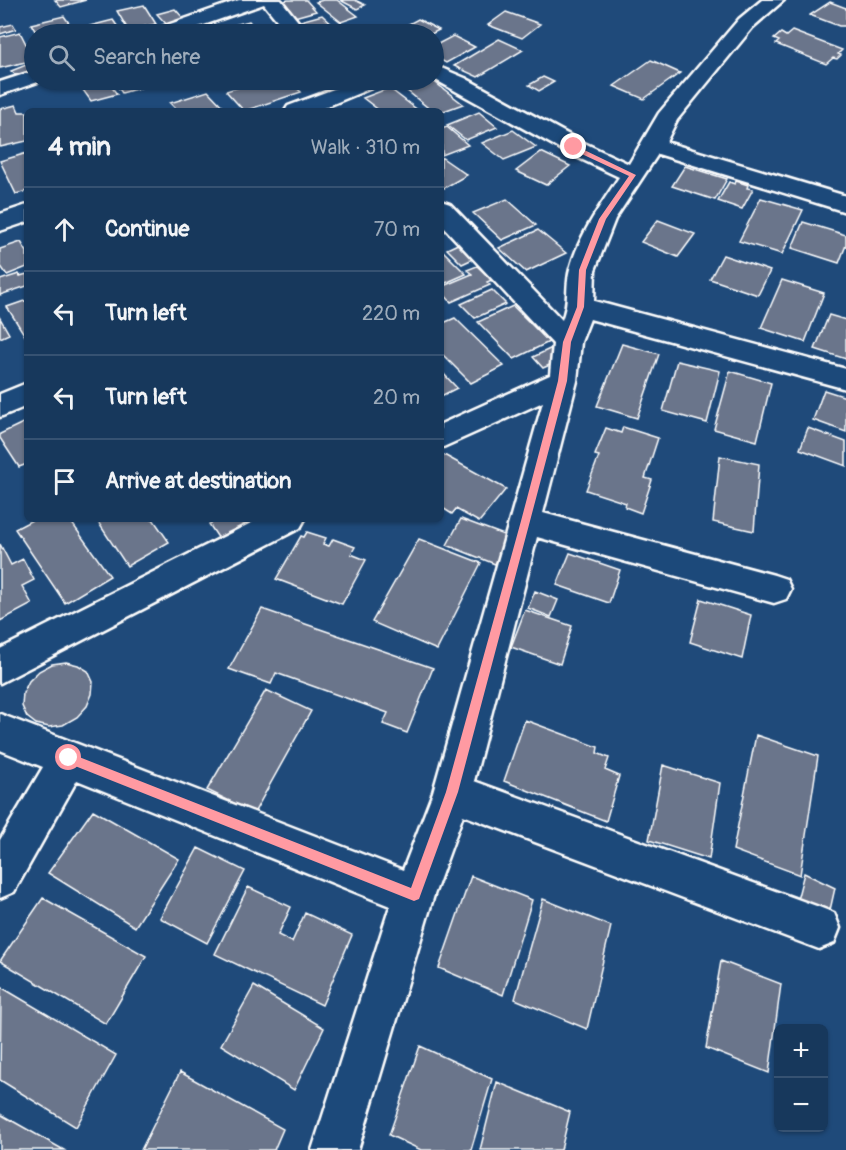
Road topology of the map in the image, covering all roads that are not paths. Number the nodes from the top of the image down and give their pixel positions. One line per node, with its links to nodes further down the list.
1 (258, 0): 4 (street)
2 (271, 0): 5 (street)
3 (774, 0): 13 (street)
4 (189, 24)
5 (290, 24)
6 (444, 76): 14 (street)
7 (24, 81): 8 (street)
8 (0, 89)
9 (333, 90): 11 (street)
10 (340, 90): 12 (street)
11 (301, 108)
12 (356, 108)
13 (653, 145): 14 (street); 15 (street)
14 (633, 175): 19 (street)
15 (846, 204)
16 (24, 214): 18 (street)
17 (444, 216): 20 (street)
18 (0, 223)
19 (580, 307): 20 (street); 21 (street)
20 (567, 342): 22 (street)
21 (846, 379)
22 (562, 381): 25 (street); 26 (street)
23 (24, 395): 24 (street)
24 (0, 406)
25 (444, 436)
26 (525, 521): 28 (street); 32 (street)
27 (283, 522): 29 (street)
28 (774, 589)
29 (0, 667)
30 (0, 732): 31 (street)
31 (69, 758): 33 (street); 34 (street)
32 (452, 792): 34 (street); 35 (street)
33 (0, 878)
34 (414, 895): 36 (street)
35 (819, 928)
36 (335, 1150)

